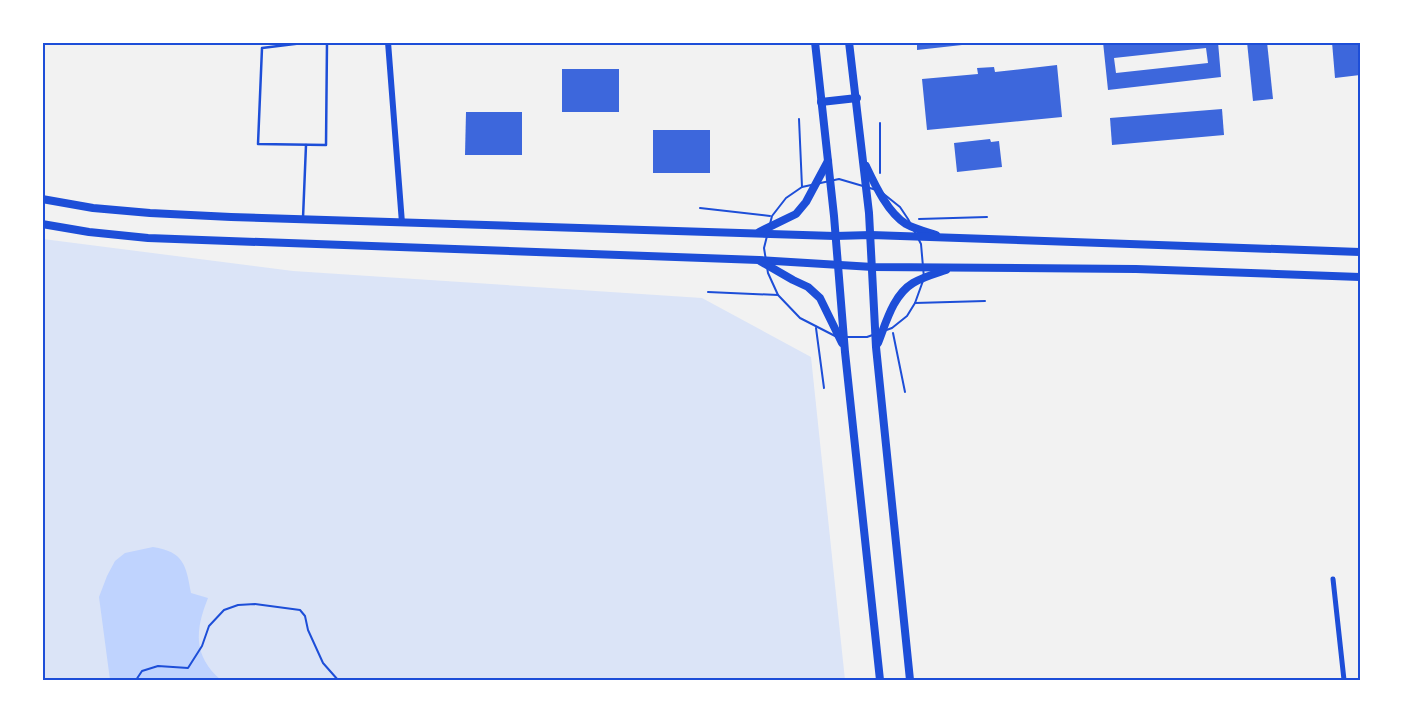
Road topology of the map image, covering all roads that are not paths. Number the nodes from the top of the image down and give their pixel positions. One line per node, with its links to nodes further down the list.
1 (311, 42): 8 (lane)
2 (326, 42): 8 (lane)
3 (388, 42): 13 (street)
4 (816, 42): 7 (main road)
5 (849, 42): 6 (main road)
6 (857, 98): 7 (main road); 10 (main road)
7 (821, 102): 9 (main road)
8 (306, 145): 12 (lane)
9 (828, 161): 15 (main road); 17 (main road)
10 (864, 162): 16 (main road); 18 (main road)
11 (42, 199): 12 (main road)
12 (302, 219): 13 (main road)
13 (402, 223): 15 (main road)
14 (42, 224): 20 (main road)
15 (755, 234): 17 (main road)
16 (871, 235): 17 (main road); 18 (main road); 22 (main road)
17 (834, 236): 21 (main road)
18 (945, 238): 19 (main road)
19 (1360, 252)
20 (758, 260): 21 (main road); 26 (main road)
21 (838, 266): 22 (main road); 26 (main road)
22 (873, 267): 23 (main road); 25 (main road)
23 (951, 268): 24 (main road); 25 (main road)
24 (1360, 276)
25 (876, 347): 29 (main road)
26 (845, 352): 28 (main road)
27 (1333, 579): 30 (street)
28 (880, 680)
29 (910, 680)
30 (1344, 680)

